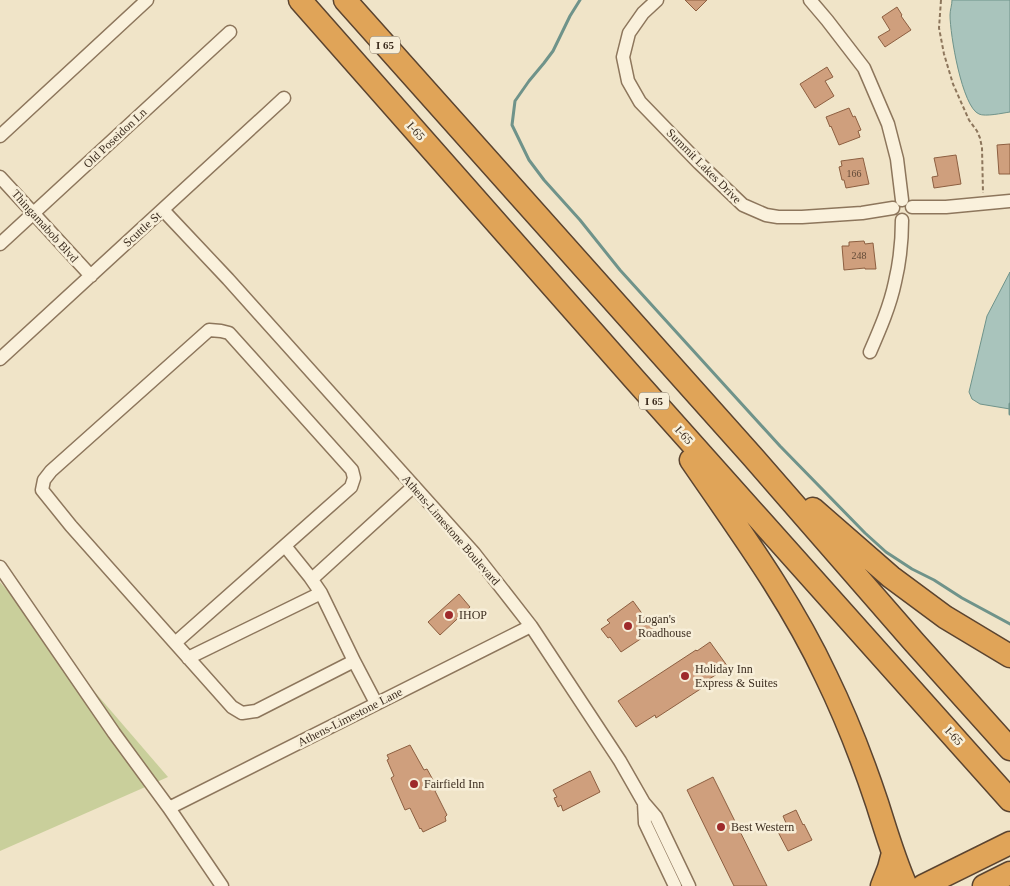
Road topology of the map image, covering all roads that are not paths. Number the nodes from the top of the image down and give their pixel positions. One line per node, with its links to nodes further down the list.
1 (147, 0): 8 (street)
2 (300, 0): 18 (highway, I-65 / I 65)
3 (345, 0): 19 (highway, I 65)
4 (657, 0): 11 (street, Summit Lakes Drive)
5 (810, 0): 11 (street)
6 (230, 32): 13 (street, Old Poseidon Ln)
7 (284, 98): 12 (street, Scuttle St)
8 (0, 136)
9 (0, 176): 13 (street, Thingamabob Blvd)
10 (1010, 201): 11 (street, Summit Lakes Drive)
11 (902, 205): 16 (street)
12 (163, 210): 15 (street, Scuttle St); 20 (street, Athens-Limestone Boulevard)
13 (33, 213): 14 (street, Old Poseidon Ln); 15 (street, Thingamabob Blvd)
14 (0, 244)
15 (90, 276): 17 (street, Scuttle St)
16 (870, 352)
17 (0, 359)
18 (636, 381): 32 (highway, I-65 / I 65); 36 (highway)
19 (752, 456): 27 (highway); 31 (highway, I 65)
20 (414, 486): 23 (street); 25 (street, Athens-Limestone Boulevard)
21 (285, 546): 23 (street); 26 (street); 26 (street)
22 (0, 567): 34 (street)
23 (312, 579): 24 (street)
24 (321, 593): 28 (street); 29 (street)
25 (531, 626): 30 (street, Athens-Limestone Lane); 33 (street, Athens-Limestone Boulevard)
26 (175, 643): 28 (street)
27 (1010, 656)
28 (188, 658): 29 (street)
29 (354, 661): 30 (street)
30 (376, 704): 34 (street, Athens-Limestone Lane)
31 (1010, 749)
32 (1010, 800)
33 (644, 803): 38 (street, Athens-Limestone Boulevard); 39 (street, Athens-Limestone Boulevard)
34 (169, 808): 37 (street)
35 (1010, 843): 42 (highway)
36 (893, 852): 40 (highway); 41 (highway)
37 (222, 886)
38 (675, 886)
39 (690, 886)
40 (882, 886)
41 (906, 886)
42 (923, 886)

